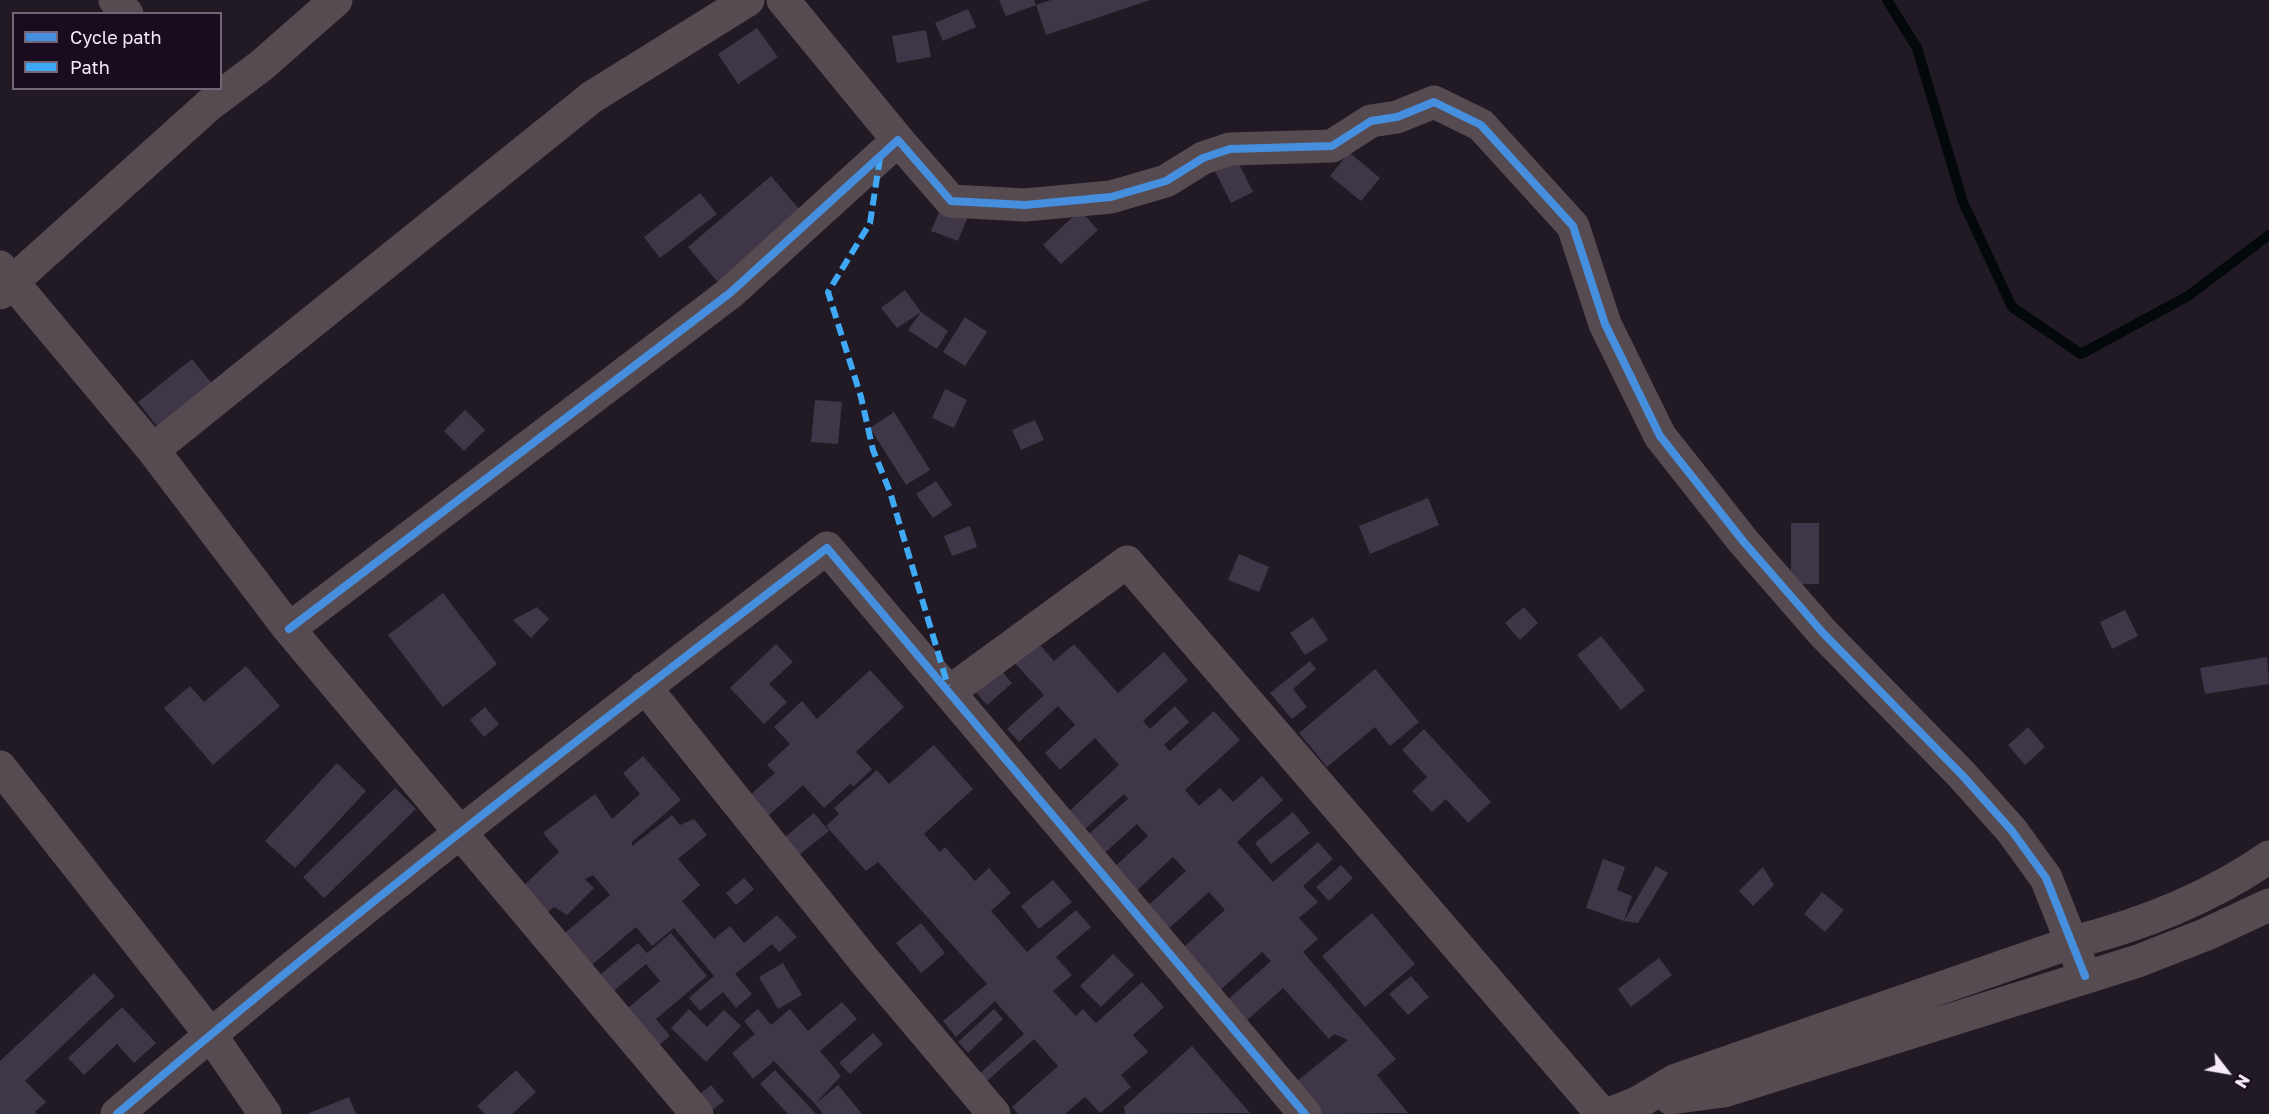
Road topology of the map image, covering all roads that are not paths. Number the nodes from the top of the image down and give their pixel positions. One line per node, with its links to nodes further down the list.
1 (115, 0): 5 (street)
2 (336, 0): 6 (street)
3 (748, 0): 11 (street)
4 (783, 0): 9 (street)
5 (125, 12)
6 (222, 86)
7 (214, 90): 8 (street)
8 (201, 97): 10 (street)
9 (898, 140): 12 (street); 19 (street)
10 (4, 281): 11 (street)
11 (153, 450): 12 (street)
12 (289, 629): 16 (street)
13 (645, 687): 14 (street); 16 (street); 26 (street)
14 (949, 692): 27 (street); 28 (street)
15 (0, 767): 21 (street)
16 (460, 832): 21 (street); 25 (street)
17 (2269, 857): 19 (street)
18 (2269, 905): 20 (street)
19 (2073, 942): 20 (street); 22 (street)
20 (2085, 976): 22 (street)
21 (210, 1034): 23 (street); 24 (street)
22 (1624, 1108)
23 (117, 1114)
24 (265, 1114)
25 (697, 1114)
26 (994, 1114)
27 (1305, 1114)
28 (1602, 1114)

